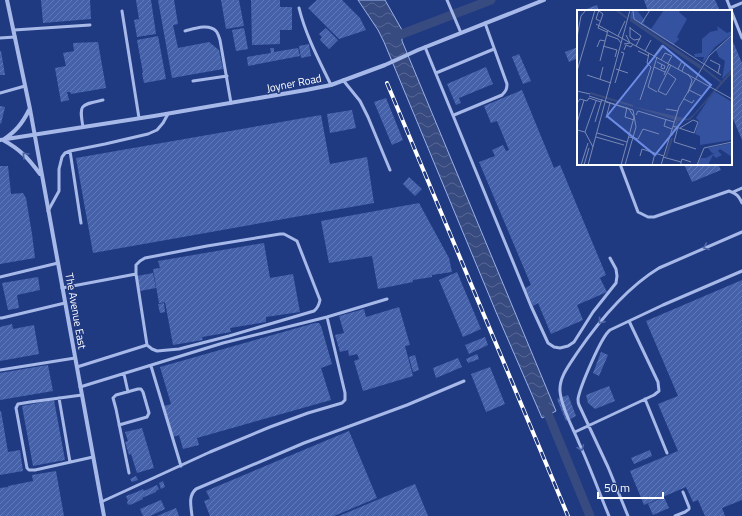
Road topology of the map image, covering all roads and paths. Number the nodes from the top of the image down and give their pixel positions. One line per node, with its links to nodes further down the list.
1 (447, 0): 14 (lane)
2 (544, 0): 10 (street, Joyner Road)
3 (727, 0): 7 (lane)
4 (8, 1): 12 (street, The Avenue East)
5 (742, 4): 7 (lane)
6 (299, 8): 24 (lane)
7 (730, 8)
8 (122, 11): 32 (lane)
9 (732, 13): 17 (lane)
10 (485, 23): 14 (street, Joyner Road); 19 (lane)
11 (90, 24): 12 (lane)
12 (14, 30): 15 (street, The Avenue East)
13 (185, 31): 21 (lane)
14 (461, 33): 18 (street, Joyner Road)
15 (15, 37): 16 (lane); 25 (street, The Avenue East)
16 (0, 38)
17 (742, 38)
18 (426, 47): 20 (lane); 23 (street, Joyner Road)
19 (494, 49): 20 (lane); 31 (lane)
20 (436, 73): 31 (lane)
21 (226, 76): 22 (lane); 28 (lane)
22 (193, 80)
23 (343, 80): 24 (street, Joyner Road); 38 (lane)
24 (331, 85): 28 (street, Joyner Road)
25 (25, 86): 26 (lane); 29 (street, The Avenue East)
26 (0, 93)
27 (102, 100): 33 (lane)
28 (232, 103): 30 (street, Joyner Road)
29 (30, 110): 34 (street, The Avenue East); 35 (street)
30 (168, 114): 32 (street, Joyner Road); 36 (lane)
31 (454, 116): 46 (lane)
32 (139, 118): 33 (street, Joyner Road)
33 (83, 127): 34 (street, Joyner Road)
34 (34, 135): 35 (street, Joyner Road); 39 (street, The Avenue East)
35 (2, 140): 39 (street, one-way to 35)
36 (70, 151): 43 (lane); 44 (lane)
37 (620, 165): 41 (lane)
38 (390, 170)
39 (42, 176): 43 (street, The Avenue East)
40 (742, 188): 41 (lane)
41 (733, 192): 42 (lane)
42 (742, 203)
43 (48, 211): 47 (street, The Avenue East)
44 (80, 223)
45 (742, 232): 71 (lane, one-way to 71)
46 (610, 258)
47 (58, 263): 50 (lane); 51 (street, The Avenue East)
48 (742, 271): 56 (lane)
49 (136, 274): 51 (lane); 57 (lane); 57 (lane)
50 (0, 277)
51 (62, 288): 53 (street, The Avenue East)
52 (387, 299): 54 (lane)
53 (65, 303): 55 (lane); 58 (street, The Avenue East)
54 (326, 316): 59 (lane); 75 (lane)
55 (0, 318)
56 (629, 320): 68 (lane); 70 (lane)
57 (147, 346): 60 (lane)
58 (75, 358): 60 (street, The Avenue East); 61 (lane)
59 (151, 366): 62 (lane); 75 (lane)
60 (77, 367): 64 (street, The Avenue East)
61 (0, 370)
62 (124, 374): 64 (lane); 65 (lane)
63 (464, 381): 80 (lane)
64 (80, 387): 66 (street, The Avenue East)
65 (128, 392): 69 (lane); 69 (lane)
66 (82, 395): 67 (lane); 73 (street, The Avenue East)
67 (59, 398): 74 (lane); 74 (lane)
68 (645, 399): 70 (lane); 72 (lane)
69 (119, 425): 76 (lane)
70 (588, 425): 71 (lane); 82 (lane)
71 (574, 432): 81 (lane, one-way to 81)
72 (667, 453)
73 (93, 457): 74 (lane); 78 (street, The Avenue East)
74 (70, 462)
75 (181, 466): 78 (lane)
76 (129, 473)
77 (683, 492): 83 (lane)
78 (101, 502): 79 (street, The Avenue East)
79 (104, 516)
80 (192, 516)
81 (609, 516)
82 (628, 516)
83 (675, 516)

